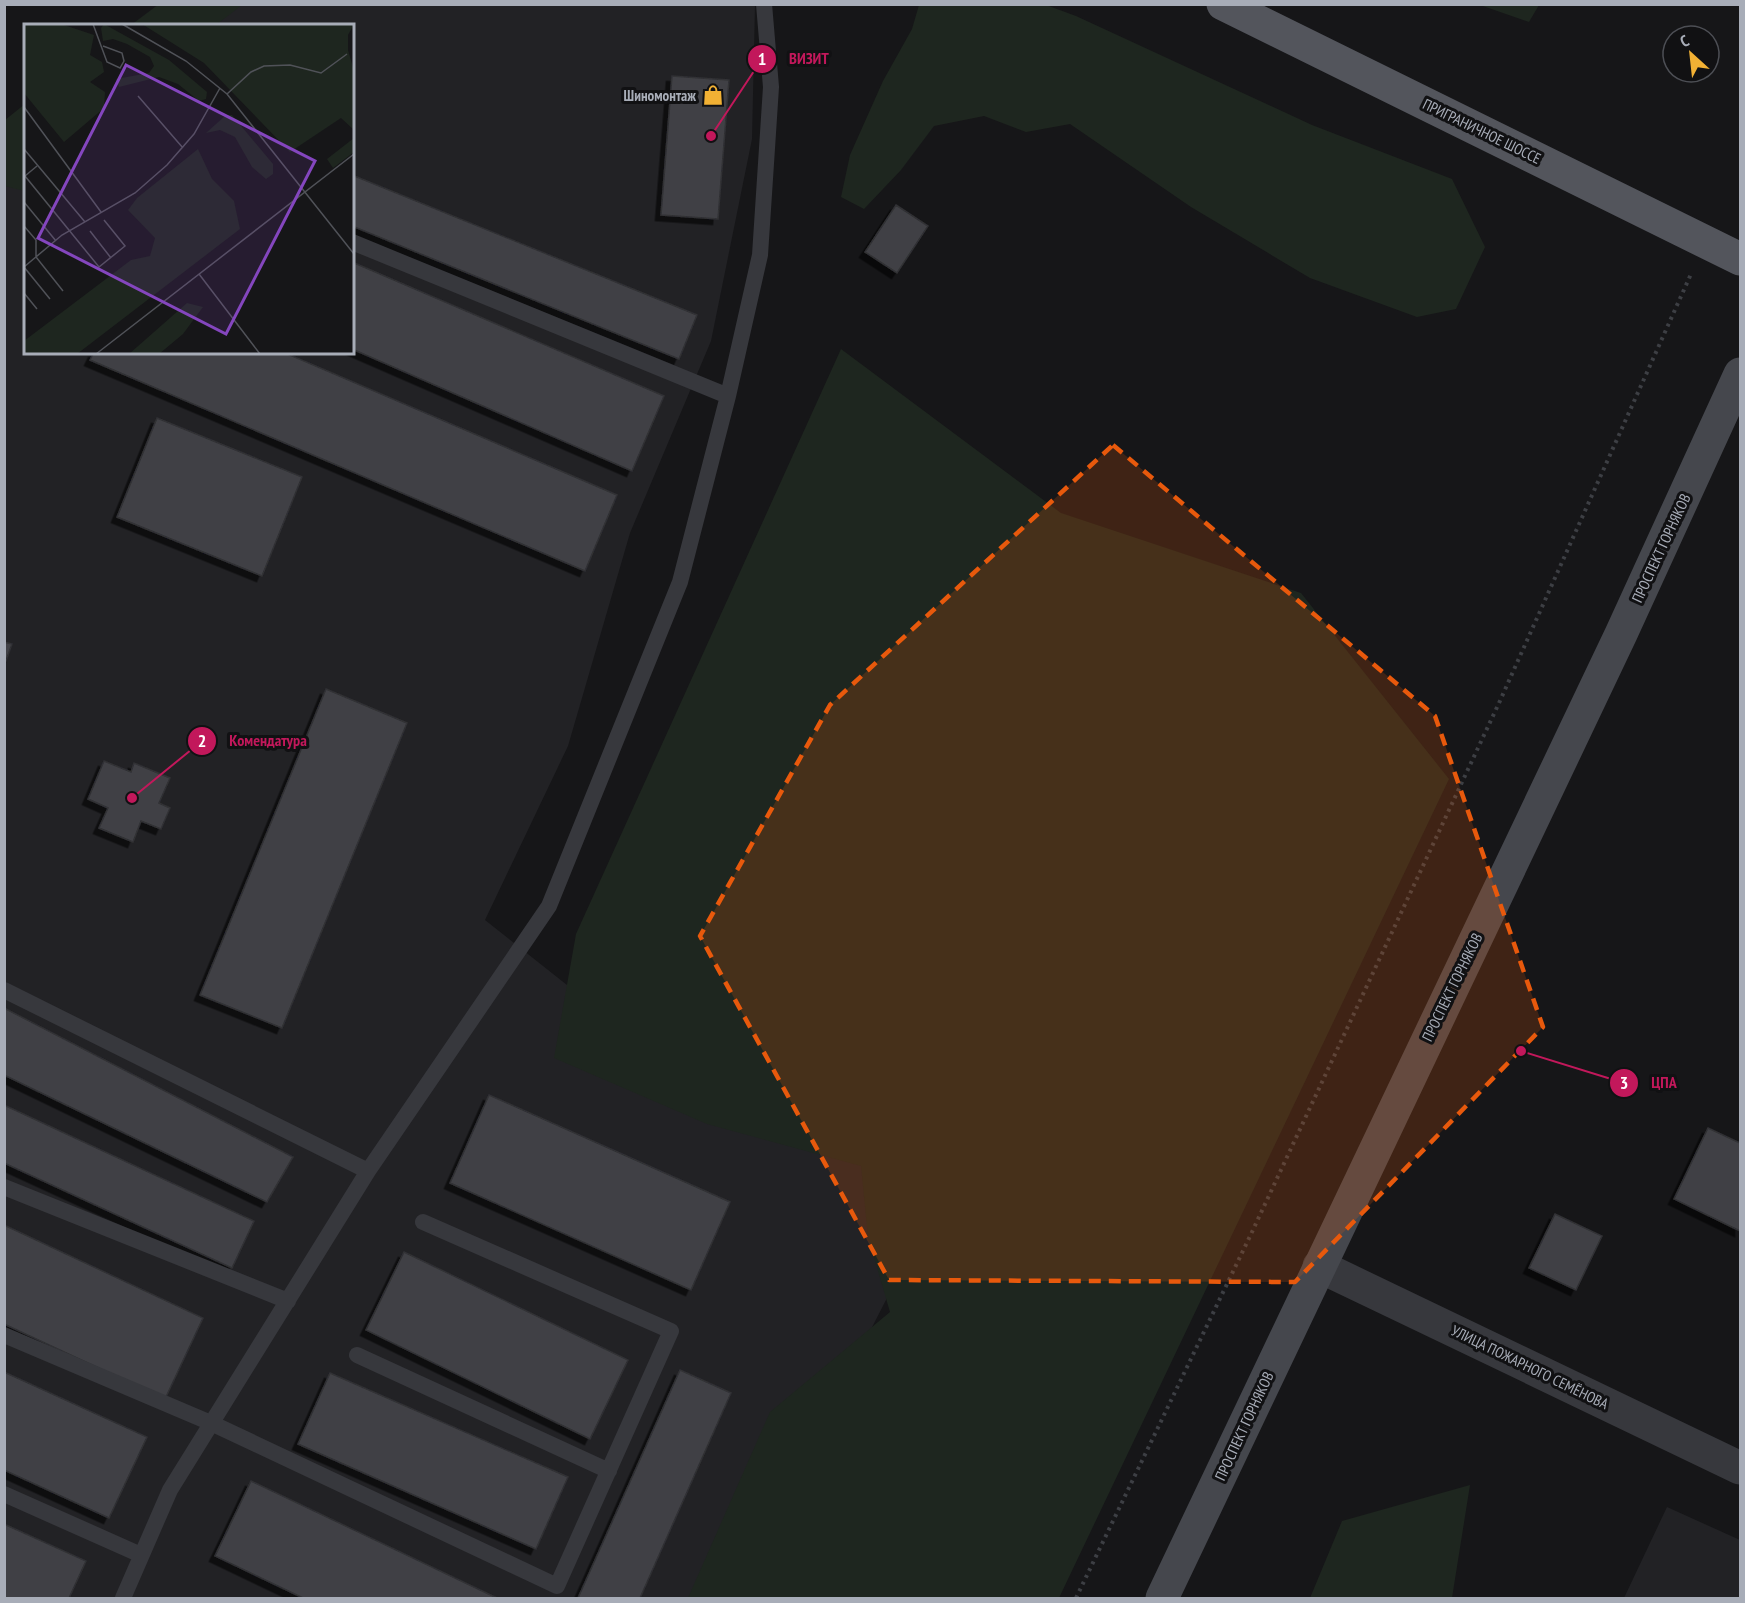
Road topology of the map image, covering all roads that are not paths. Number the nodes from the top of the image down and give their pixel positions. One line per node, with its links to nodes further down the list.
1 (764, 4): 6 (lane)
2 (1223, 4): 4 (main road, ПРИГРАНИЧНОЕ ШОССЕ)
3 (354, 243): 6 (lane)
4 (1740, 259)
5 (1740, 374): 11 (main road, ПРОСПЕКТ ГОРНЯКОВ)
6 (728, 396): 8 (lane)
7 (4, 990): 8 (lane)
8 (368, 1171): 12 (lane)
9 (4, 1187): 12 (lane)
10 (423, 1222): 17 (lane)
11 (1319, 1266): 16 (street, УЛИЦА ПОЖАРНОГО СЕМЁНОВА); 21 (main road, ПРОСПЕКТ ГОРНЯКОВ)
12 (288, 1301): 15 (lane)
13 (4, 1335): 15 (lane)
14 (357, 1355): 17 (lane)
15 (211, 1424): 17 (lane); 19 (lane)
16 (1740, 1468)
17 (609, 1471)
18 (4, 1494): 19 (lane)
19 (141, 1555): 20 (lane)
20 (123, 1599)
21 (1162, 1599)

